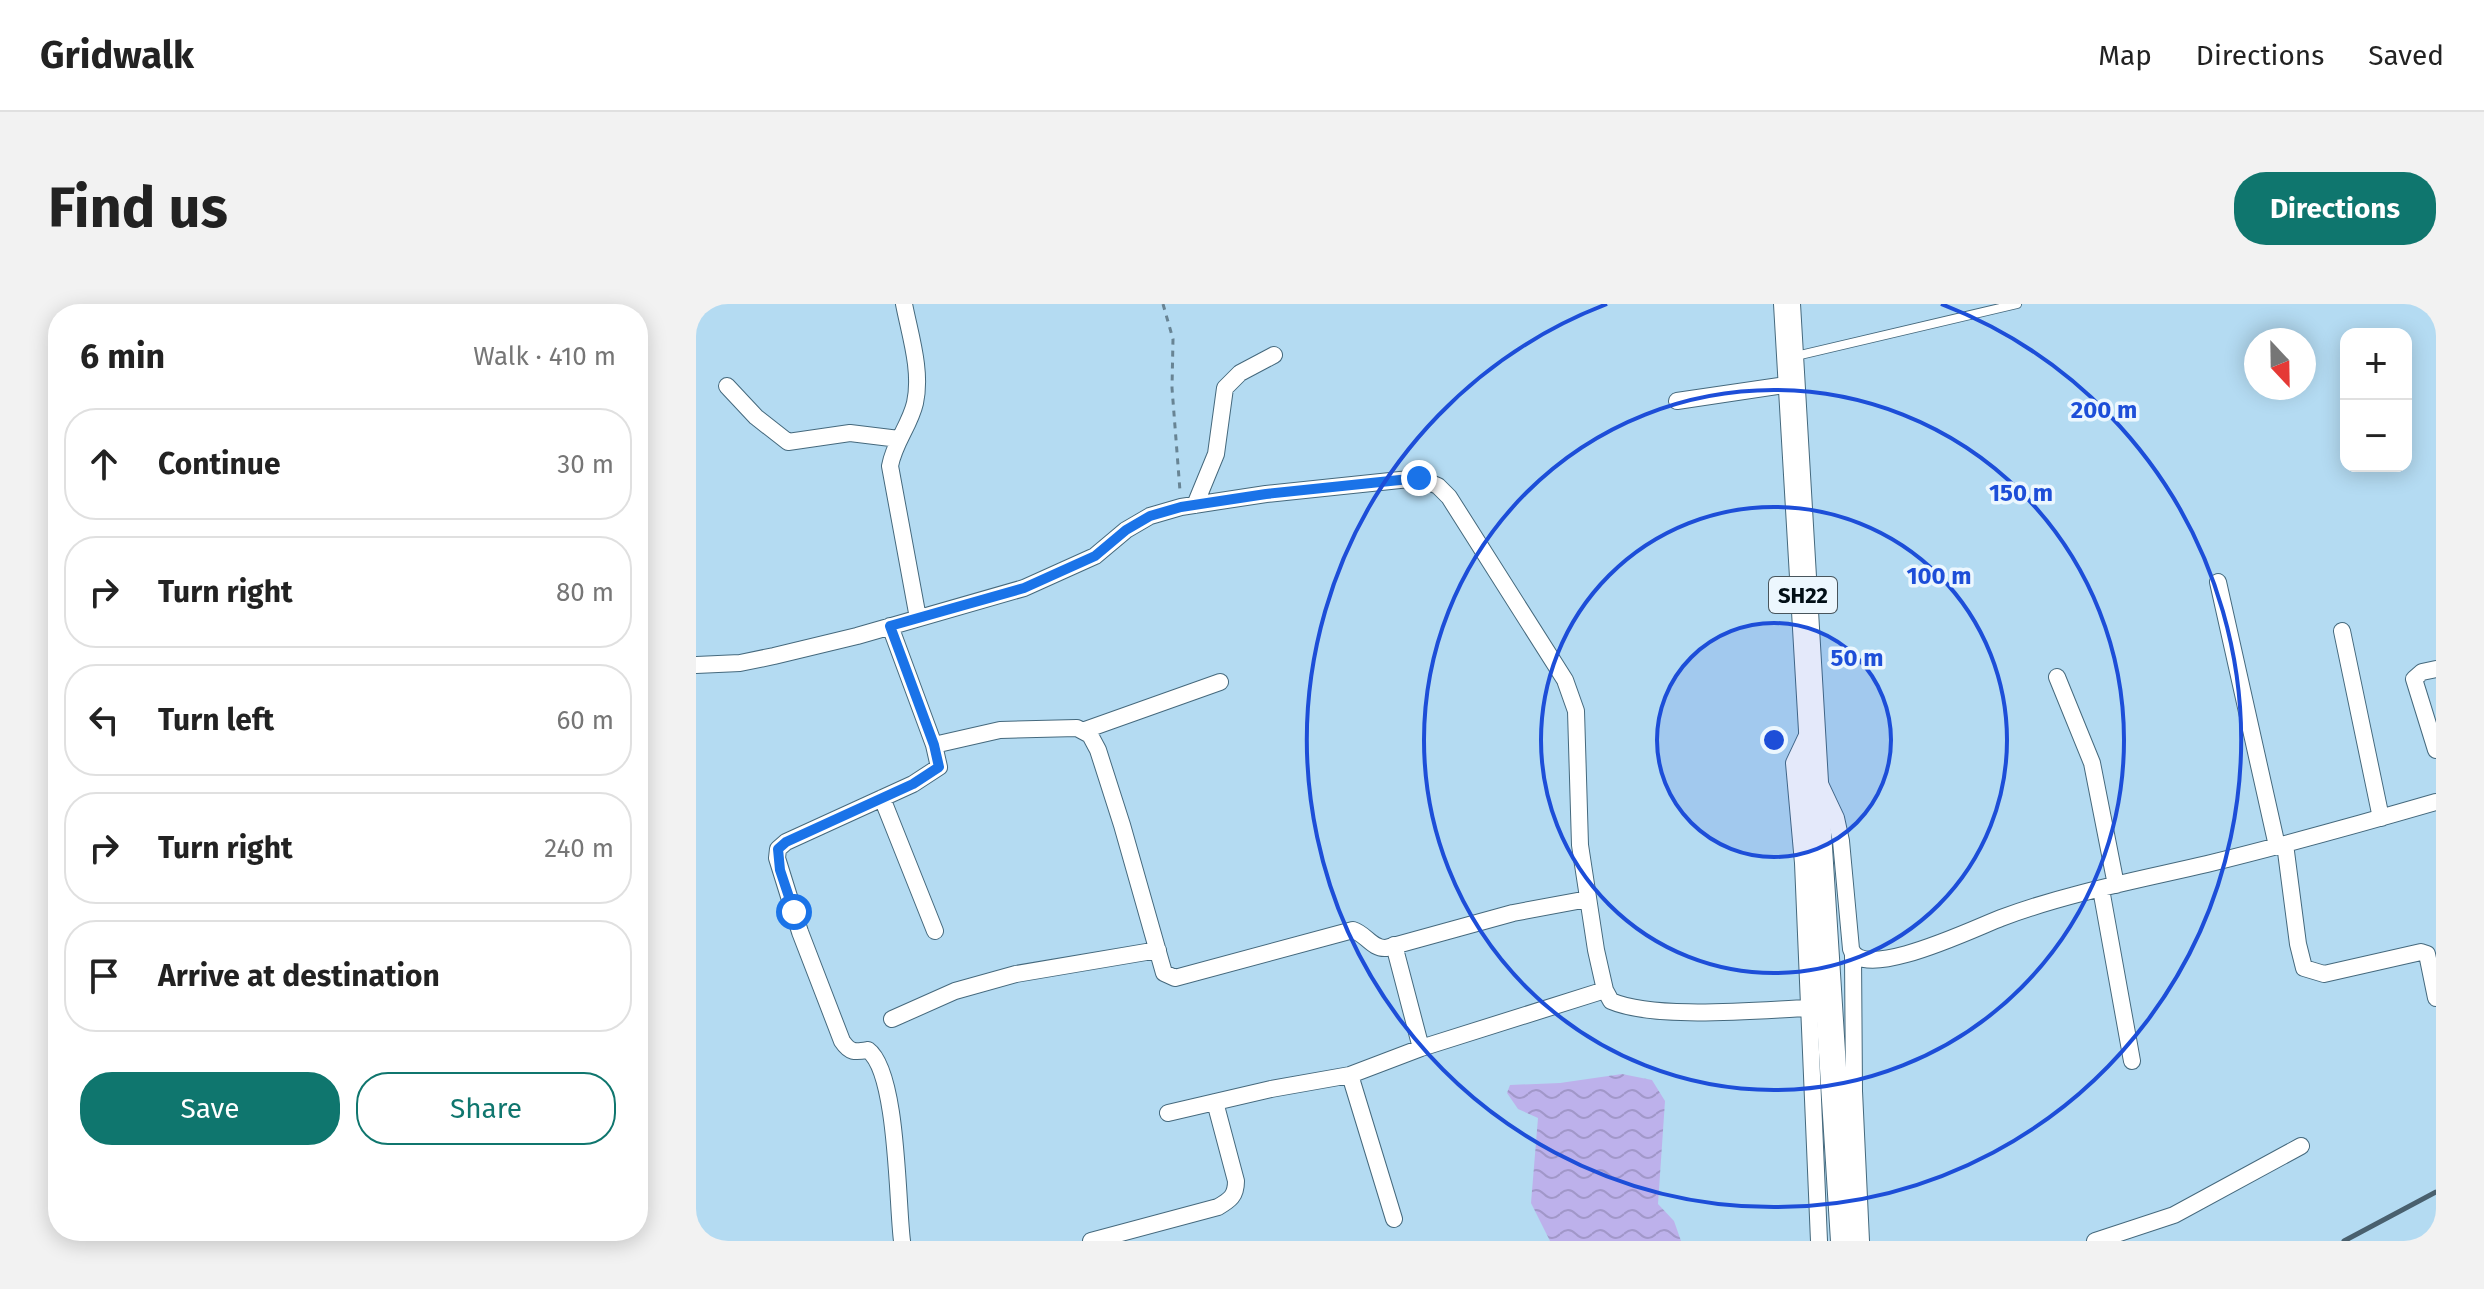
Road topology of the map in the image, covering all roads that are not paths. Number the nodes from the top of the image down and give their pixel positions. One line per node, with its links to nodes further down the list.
1 (904, 304): 9 (street)
2 (1787, 304): 5 (main road, SH22)
3 (2017, 304): 5 (lane)
4 (1274, 355): 10 (street)
5 (1790, 357): 6 (main road, SH22)
6 (1792, 384): 8 (street); 19 (main road, SH22)
7 (727, 386): 9 (street)
8 (1677, 401)
9 (899, 439): 12 (street)
10 (1188, 506): 12 (street); 29 (street)
11 (2218, 582): 27 (street)
12 (918, 618): 13 (street)
13 (890, 626): 15 (street); 21 (street)
14 (2342, 631): 26 (street)
15 (696, 665)
16 (2436, 669): 22 (street)
17 (2057, 677): 28 (street)
18 (1220, 682): 20 (street)
19 (1811, 727): 23 (main road, SH22); 36 (street)
20 (1085, 730): 21 (street); 32 (street)
21 (934, 745): 24 (street)
22 (2436, 750)
23 (1814, 772): 33 (street); 48 (main road, SH22)
24 (882, 798): 30 (street); 45 (street)
25 (2436, 802): 26 (street)
26 (2381, 818): 27 (street)
27 (2281, 845): 28 (street); 35 (street)
28 (2108, 887): 33 (street); 39 (street)
29 (1588, 899): 31 (street); 34 (street)
30 (935, 931)
31 (1394, 945): 32 (street); 38 (street)
32 (1158, 950): 37 (street)
33 (1853, 955): 49 (street)
34 (1605, 990): 36 (street); 38 (street)
35 (2436, 998)
36 (1808, 1008): 47 (street)
37 (892, 1019)
38 (1421, 1048): 40 (street)
39 (2132, 1061)
40 (1350, 1075): 41 (street); 44 (street)
41 (1215, 1102): 42 (street); 46 (street)
42 (1168, 1113)
43 (2301, 1146): 50 (street)
44 (1394, 1219)
45 (902, 1241)
46 (1091, 1241)
47 (1819, 1241)
48 (1844, 1241)
49 (1861, 1241)
50 (2095, 1241)

